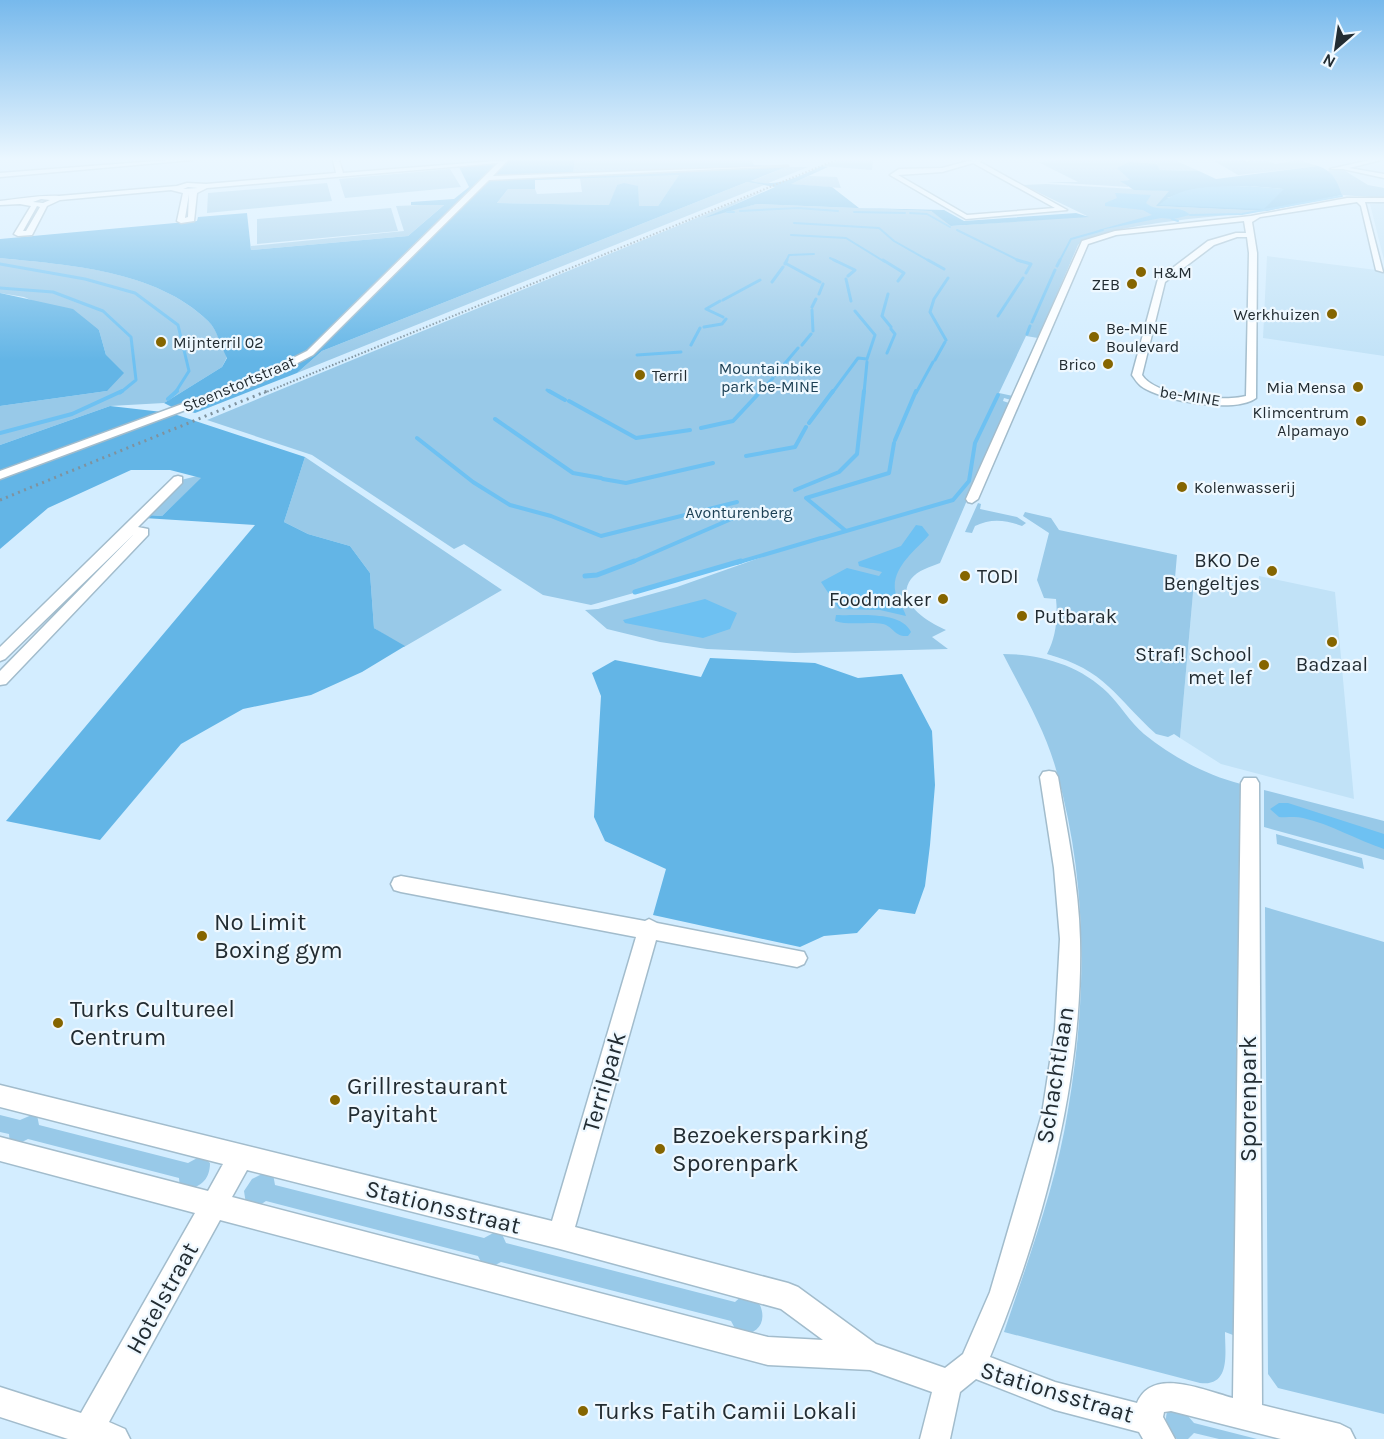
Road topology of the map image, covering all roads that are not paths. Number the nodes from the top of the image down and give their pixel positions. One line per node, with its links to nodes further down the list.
1 (22, 227): 2 (street)
2 (32, 227)
3 (438, 227): 9 (street, Steenstortstraat)
4 (1168, 227): 11 (street)
5 (1249, 227): 7 (street, be-MINE)
6 (1369, 227): 8 (street)
7 (1251, 235): 7 (street, be-MINE)
8 (1380, 270)
9 (0, 475)
10 (178, 480): 12 (street)
11 (972, 499)
12 (128, 529): 13 (street); 14 (street)
13 (26, 630): 14 (street); 15 (street)
14 (47, 632): 16 (street)
15 (0, 656)
16 (0, 680)
17 (1049, 777): 28 (street, Schachtlaan)
18 (1250, 783): 31 (street, Sporenpark)
19 (401, 884): 20 (street)
20 (649, 928): 21 (street); 26 (street, Terrilpark)
21 (797, 958)
22 (0, 1096): 24 (street, Stationsstraat)
23 (0, 1149): 25 (street, Stationsstraat)
24 (241, 1156): 25 (street, Hotelstraat); 26 (street, Stationsstraat)
25 (214, 1204): 27 (street, Stationsstraat); 33 (street, Hotelstraat)
26 (560, 1236): 27 (street, Stationsstraat)
27 (870, 1356): 29 (street, Stationsstraat)
28 (973, 1364): 29 (street, Stationsstraat); 32 (street, Stationsstraat)
29 (948, 1384): 34 (street)
30 (0, 1402): 33 (street)
31 (1247, 1415): 32 (street, Stationsstraat); 35 (street, Stationsstraat)
32 (1156, 1434)
33 (95, 1436)
34 (935, 1439)
35 (1340, 1439)

